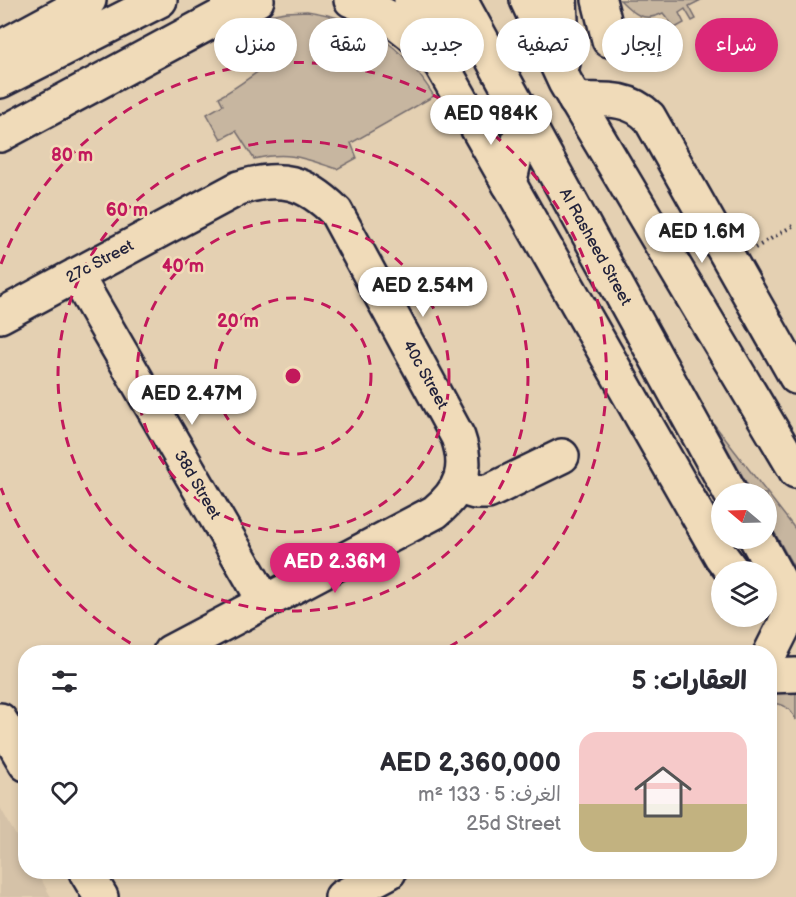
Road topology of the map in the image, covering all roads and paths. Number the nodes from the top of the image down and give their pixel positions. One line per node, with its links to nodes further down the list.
1 (89, 0): 11 (street)
2 (160, 0): 13 (street)
3 (257, 0): 16 (street)
4 (351, 0): 17 (street)
5 (411, 0): 12 (street)
6 (460, 0): 12 (street, Al Rasheed Street)
7 (527, 0): 14 (street)
8 (560, 0): 14 (street)
9 (599, 0): 10 (street)
10 (604, 18)
11 (0, 48)
12 (487, 50): 15 (street, Al Rasheed Street)
13 (0, 81)
14 (570, 91): 20 (street); 25 (street)
15 (524, 119): 17 (street); 26 (street, Al Rasheed Street)
16 (0, 135)
17 (509, 184): 29 (street)
18 (302, 186): 21 (street, 27c Street); 27 (street, 40c Street)
19 (796, 224): 20 (path)
20 (731, 262): 23 (street)
21 (76, 275): 22 (street, 27c Street); 31 (street, 38d Street)
22 (0, 316)
23 (796, 377)
24 (562, 456): 27 (street)
25 (796, 471)
26 (725, 483)
27 (458, 487): 31 (street)
28 (761, 549): 30 (street)
29 (725, 561)
30 (786, 601): 33 (street)
31 (265, 602): 32 (street)
32 (183, 645)
33 (774, 645)
34 (796, 675): 35 (street)
35 (777, 676)
36 (90, 879): 38 (street)
37 (376, 879): 39 (street)
38 (100, 897)
39 (342, 897)

